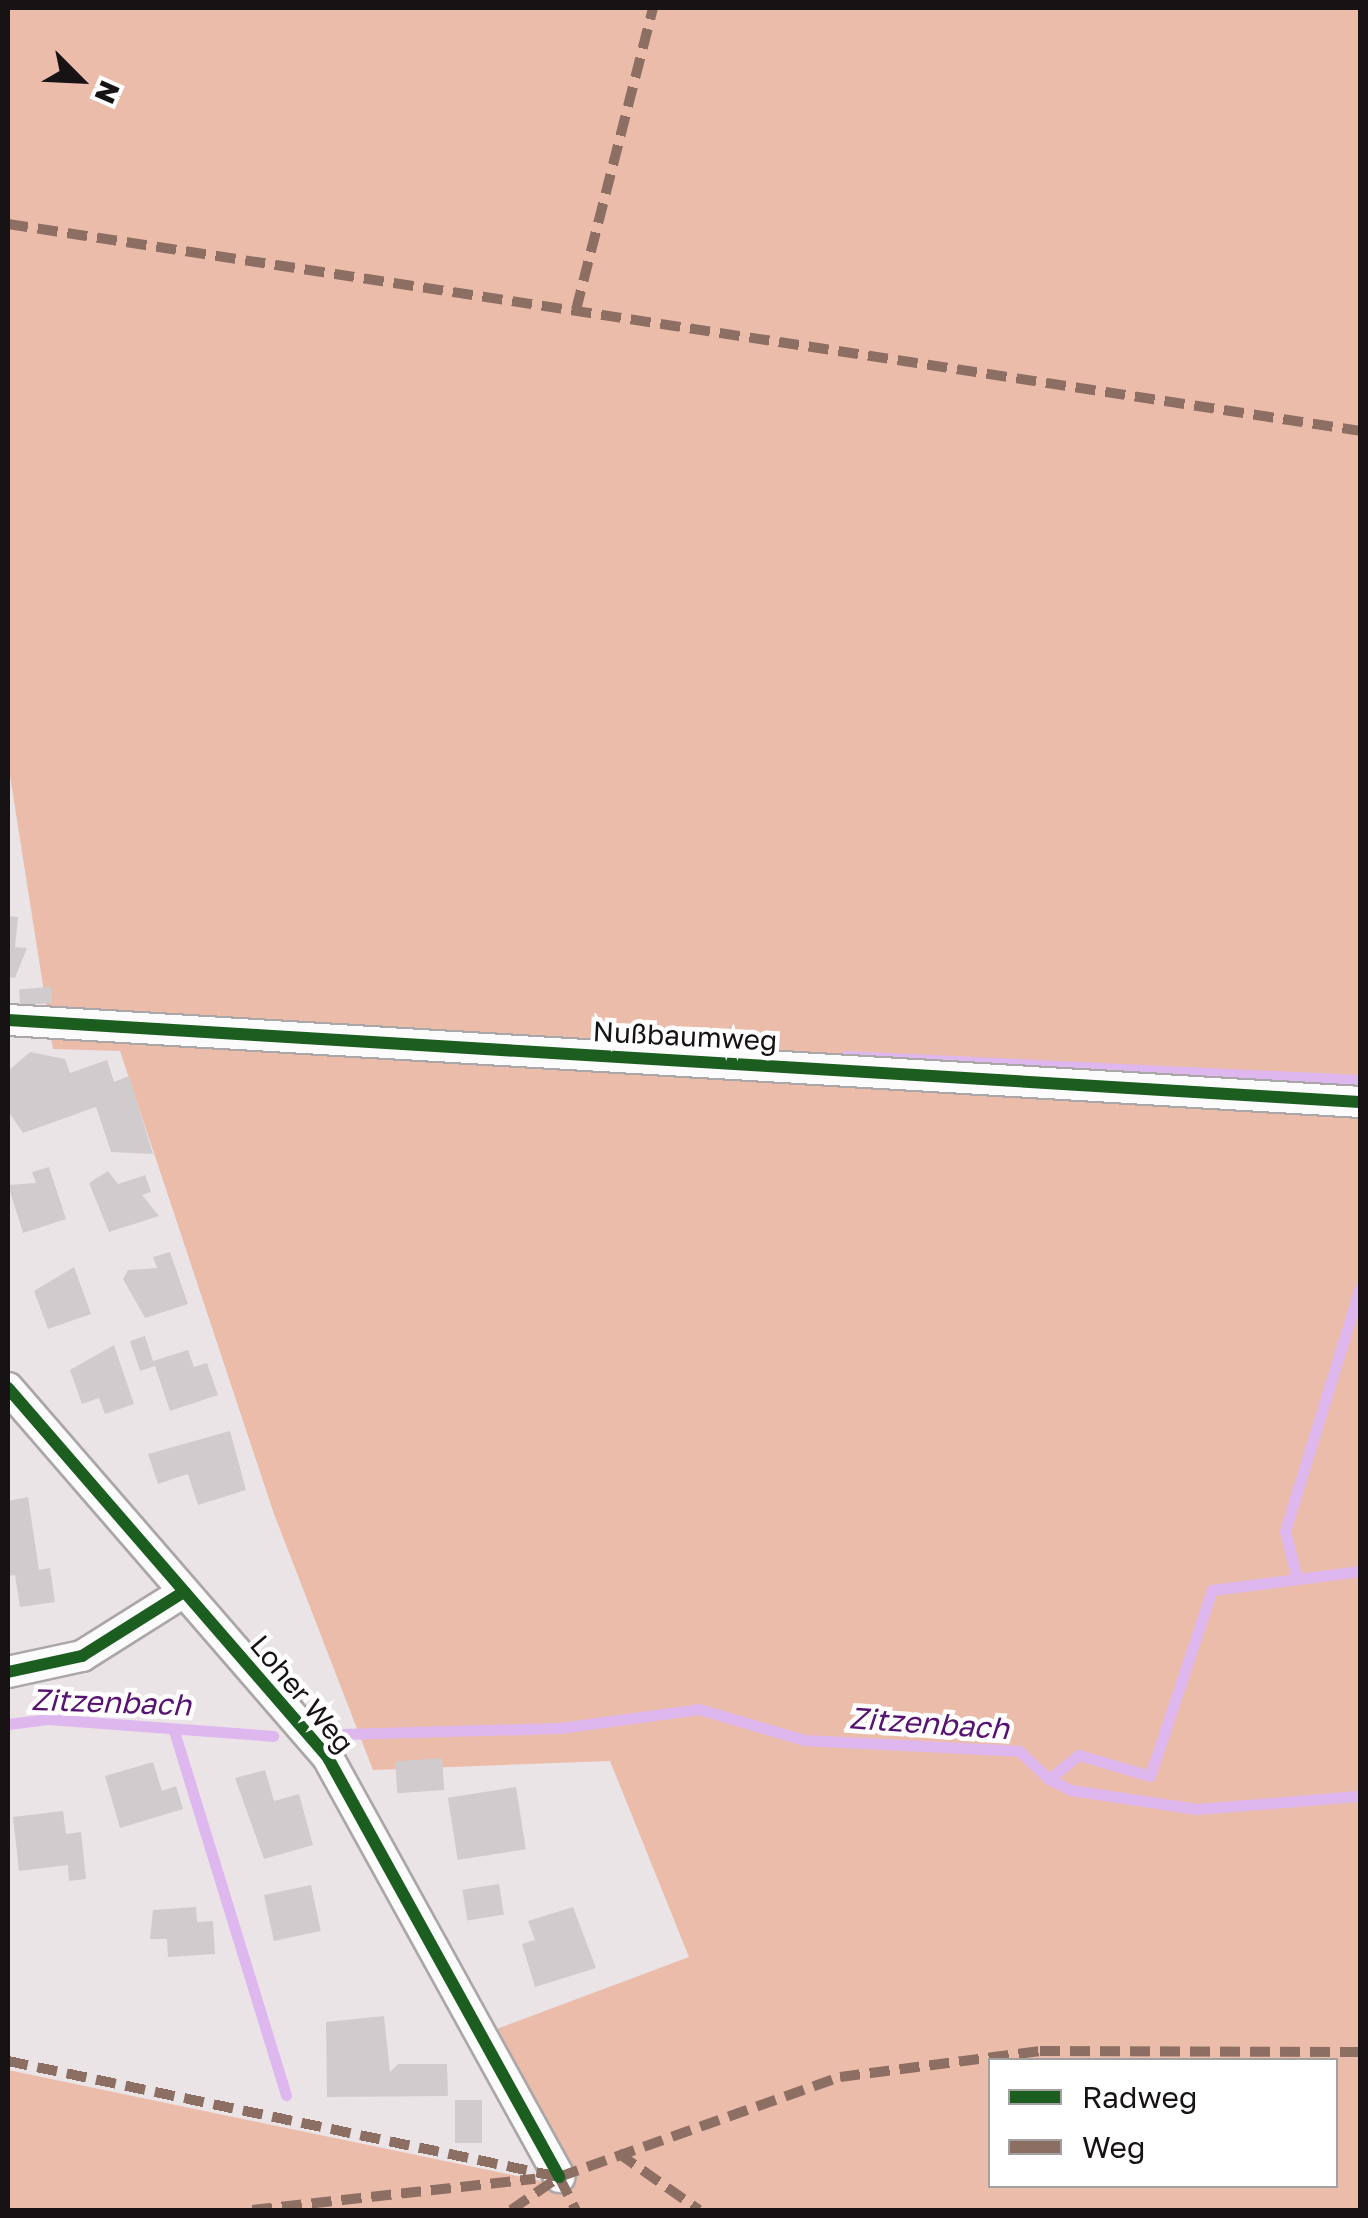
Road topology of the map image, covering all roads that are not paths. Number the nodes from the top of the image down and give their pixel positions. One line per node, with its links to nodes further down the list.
1 (8, 1020): 2 (street, Nußbaumweg)
2 (1360, 1102)
3 (8, 1388): 4 (street, Loher Weg)
4 (182, 1593): 5 (street); 6 (street, Loher Weg)
5 (8, 1672)
6 (559, 2177)

